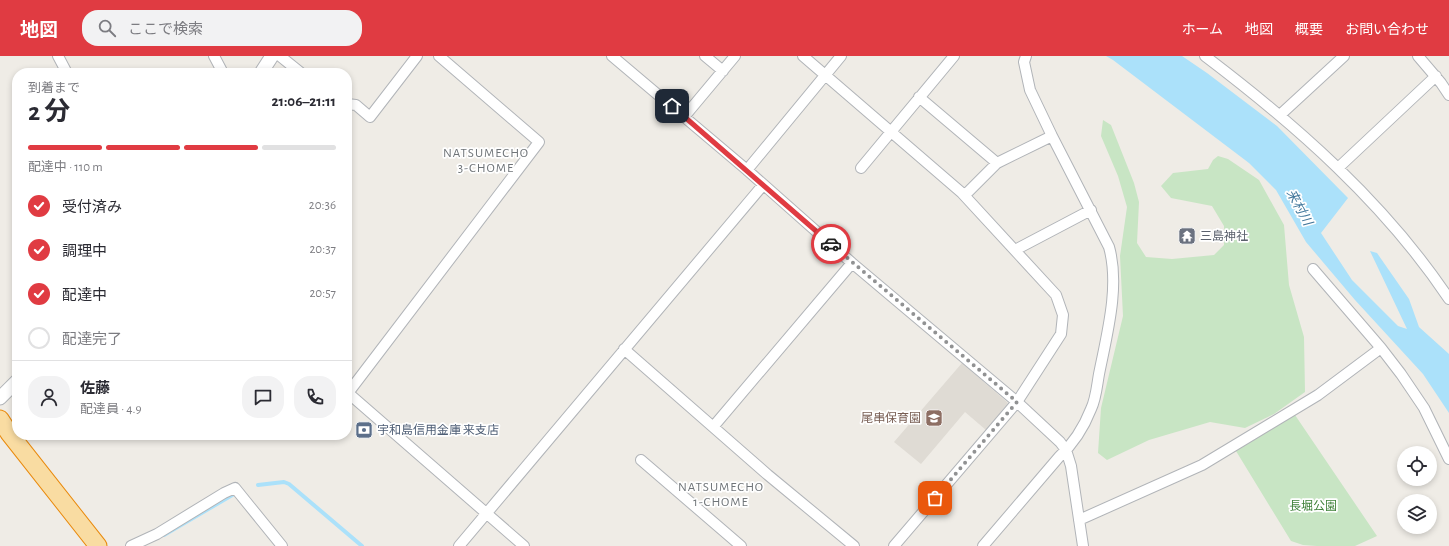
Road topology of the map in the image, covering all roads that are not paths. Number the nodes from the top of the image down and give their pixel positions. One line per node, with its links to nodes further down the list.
1 (58, 56): 17 (street)
2 (214, 56): 18 (street)
3 (272, 56): 19 (street)
4 (280, 56): 20 (street)
5 (417, 56): 26 (street)
6 (439, 56): 45 (street)
7 (612, 56): 28 (street)
8 (706, 56): 21 (street)
9 (735, 56): 21 (street)
10 (803, 56): 22 (street)
11 (841, 56): 22 (street)
12 (954, 56): 25 (street)
13 (1026, 56): 30 (street)
14 (1205, 56): 27 (street)
15 (1344, 56): 27 (street)
16 (1418, 56): 23 (street)
17 (64, 68)
18 (220, 68)
19 (264, 68)
20 (295, 68)
21 (723, 71): 28 (street)
22 (825, 75): 29 (street); 34 (street)
23 (1436, 76): 24 (street); 33 (street)
24 (1449, 95)
25 (919, 97): 29 (street); 31 (street)
26 (352, 105)
27 (1280, 115): 33 (street)
28 (684, 117): 34 (street)
29 (890, 131): 32 (street); 36 (street)
30 (1052, 136): 31 (street); 37 (street)
31 (997, 163): 36 (street)
32 (861, 168)
33 (1338, 168): 41 (street)
34 (747, 170): 35 (street)
35 (763, 185): 39 (street); 43 (street)
36 (965, 195): 38 (street)
37 (1091, 210): 38 (street); 53 (street)
38 (1015, 250): 48 (street)
39 (852, 263): 48 (street); 50 (street)
40 (1313, 269): 42 (street)
41 (1449, 299)
42 (1381, 348): 54 (street); 57 (street)
43 (624, 350): 50 (street); 56 (street)
44 (12, 386): 47 (street)
45 (352, 386)
46 (352, 397): 56 (street)
47 (0, 398)
48 (1017, 402): 53 (street); 65 (street)
49 (0, 419): 51 (highway)
50 (713, 427): 64 (street)
51 (12, 436)
52 (15, 440): 58 (highway)
53 (1066, 450): 57 (street); 66 (street)
54 (1449, 459)
55 (641, 460): 63 (street)
56 (487, 513): 61 (street); 62 (street)
57 (1079, 520): 67 (street)
58 (98, 546)
59 (131, 546): 60 (street)
60 (282, 546)
61 (459, 546)
62 (524, 546)
63 (741, 546)
64 (854, 546)
65 (894, 546)
66 (983, 546)
67 (1083, 546)

